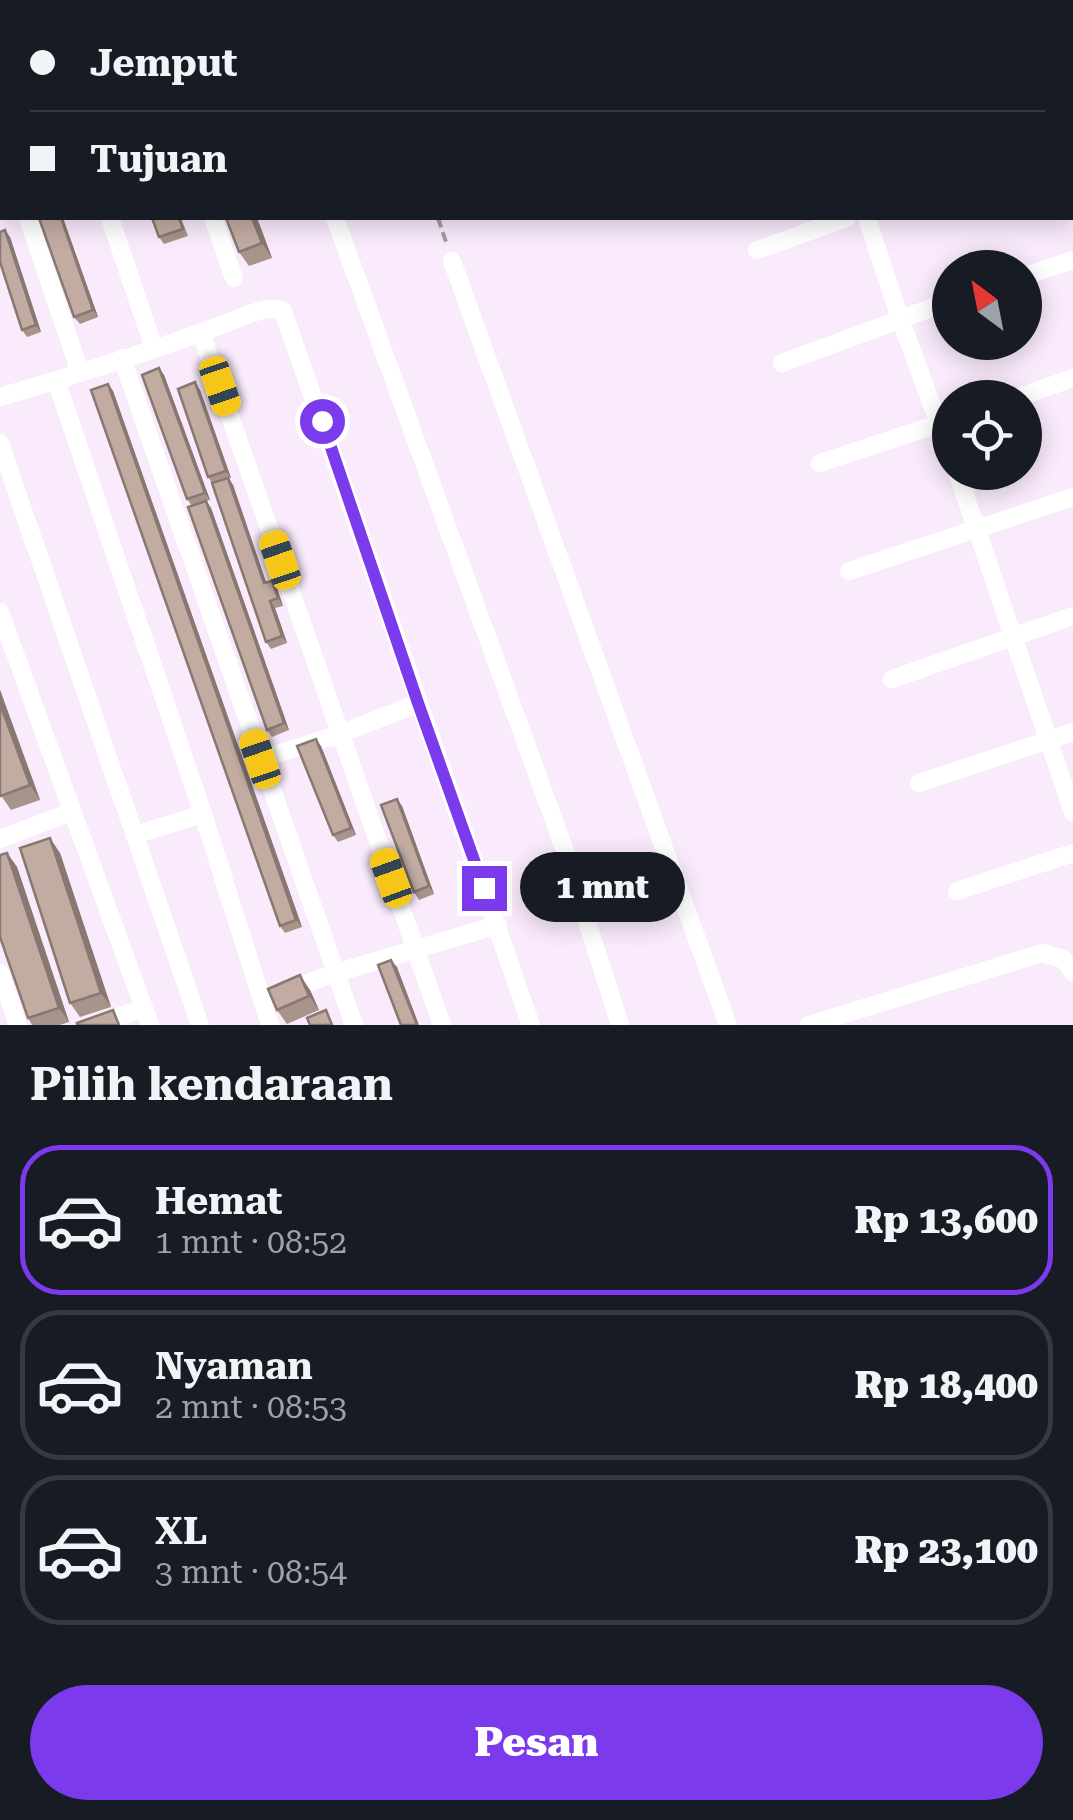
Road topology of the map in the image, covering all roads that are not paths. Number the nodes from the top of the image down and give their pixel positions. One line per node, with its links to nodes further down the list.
1 (29, 220): 18 (street)
2 (111, 220): 15 (street)
3 (214, 220): 11 (street)
4 (336, 220): 63 (street)
5 (841, 220): 7 (street)
6 (868, 220): 13 (street)
7 (757, 250)
8 (1073, 260): 10 (street)
9 (452, 261): 64 (street)
10 (1042, 270)
11 (234, 278)
12 (932, 307): 13 (street)
13 (900, 318): 17 (street); 22 (street)
14 (201, 333): 15 (street); 36 (street); 38 (street)
15 (154, 348): 16 (street)
16 (122, 358): 18 (street); 40 (street)
17 (782, 363)
18 (80, 372): 20 (street)
19 (1073, 378): 21 (street)
20 (56, 380): 23 (street); 44 (street)
21 (1042, 389)
22 (932, 392)
23 (0, 397)
24 (932, 426): 26 (street)
25 (0, 444): 45 (street)
26 (820, 463)
27 (962, 490): 29 (street)
28 (1073, 497): 29 (street)
29 (977, 531): 30 (street); 34 (street)
30 (849, 572)
31 (0, 612): 33 (street)
32 (1073, 616): 34 (street)
33 (4, 635): 42 (street)
34 (1013, 638): 35 (street); 39 (street)
35 (892, 680)
36 (418, 703): 38 (street); 49 (street)
37 (1073, 732): 39 (street)
38 (340, 734): 40 (street); 50 (street)
39 (1048, 740): 41 (street); 43 (street)
40 (260, 759): 53 (street)
41 (919, 783)
42 (71, 812): 46 (street); 55 (street)
43 (1073, 812)
44 (203, 814): 45 (street); 54 (street)
45 (134, 835): 58 (street)
46 (0, 839)
47 (1073, 853): 48 (street)
48 (957, 891)
49 (498, 925): 50 (street); 62 (street)
50 (417, 950): 53 (street); 61 (street)
51 (1073, 972): 65 (street)
52 (0, 973): 56 (street)
53 (336, 973): 54 (street); 60 (street)
54 (262, 1000): 59 (street)
55 (147, 1017): 57 (street)
56 (18, 1025)
57 (95, 1025)
58 (200, 1025)
59 (270, 1025)
60 (354, 1025)
61 (442, 1025)
62 (531, 1025)
63 (620, 1025)
64 (728, 1025)
65 (808, 1025)

